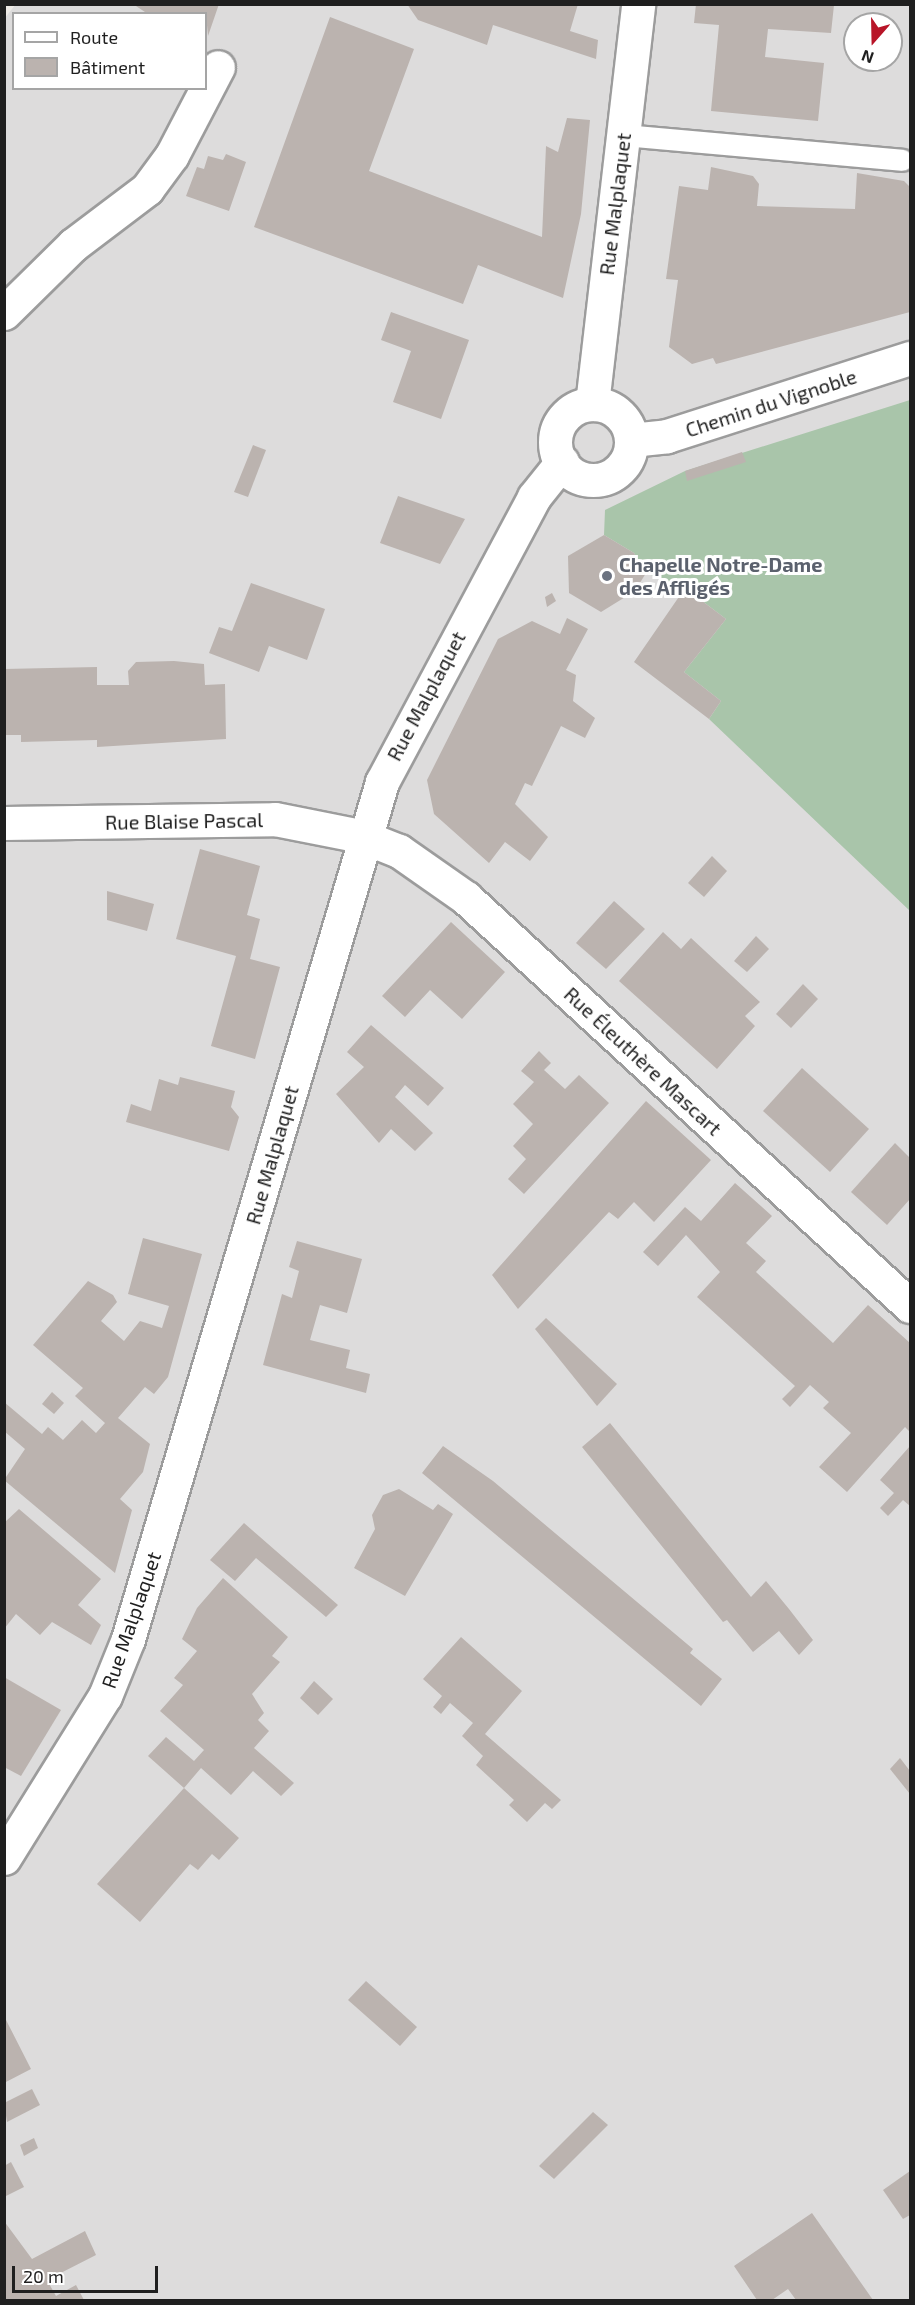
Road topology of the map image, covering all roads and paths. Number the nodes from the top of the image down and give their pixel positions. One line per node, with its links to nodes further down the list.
1 (638, 4): 5 (street, Rue Malplaquet)
2 (218, 68): 3 (street)
3 (207, 89)
4 (206, 90): 7 (street)
5 (623, 135): 6 (lane); 9 (street, Rue Malplaquet)
6 (902, 160)
7 (4, 313)
8 (910, 358): 10 (street, Chemin du Vignoble)
9 (592, 404): 10 (street); 11 (street)
10 (631, 440): 11 (street)
11 (562, 462): 13 (street, Rue Malplaquet)
12 (4, 823): 13 (street, Rue Blaise Pascal)
13 (361, 836): 14 (street, Rue Éleuthère Mascart); 15 (street, Rue Malplaquet)
14 (910, 1306)
15 (4, 1857)

